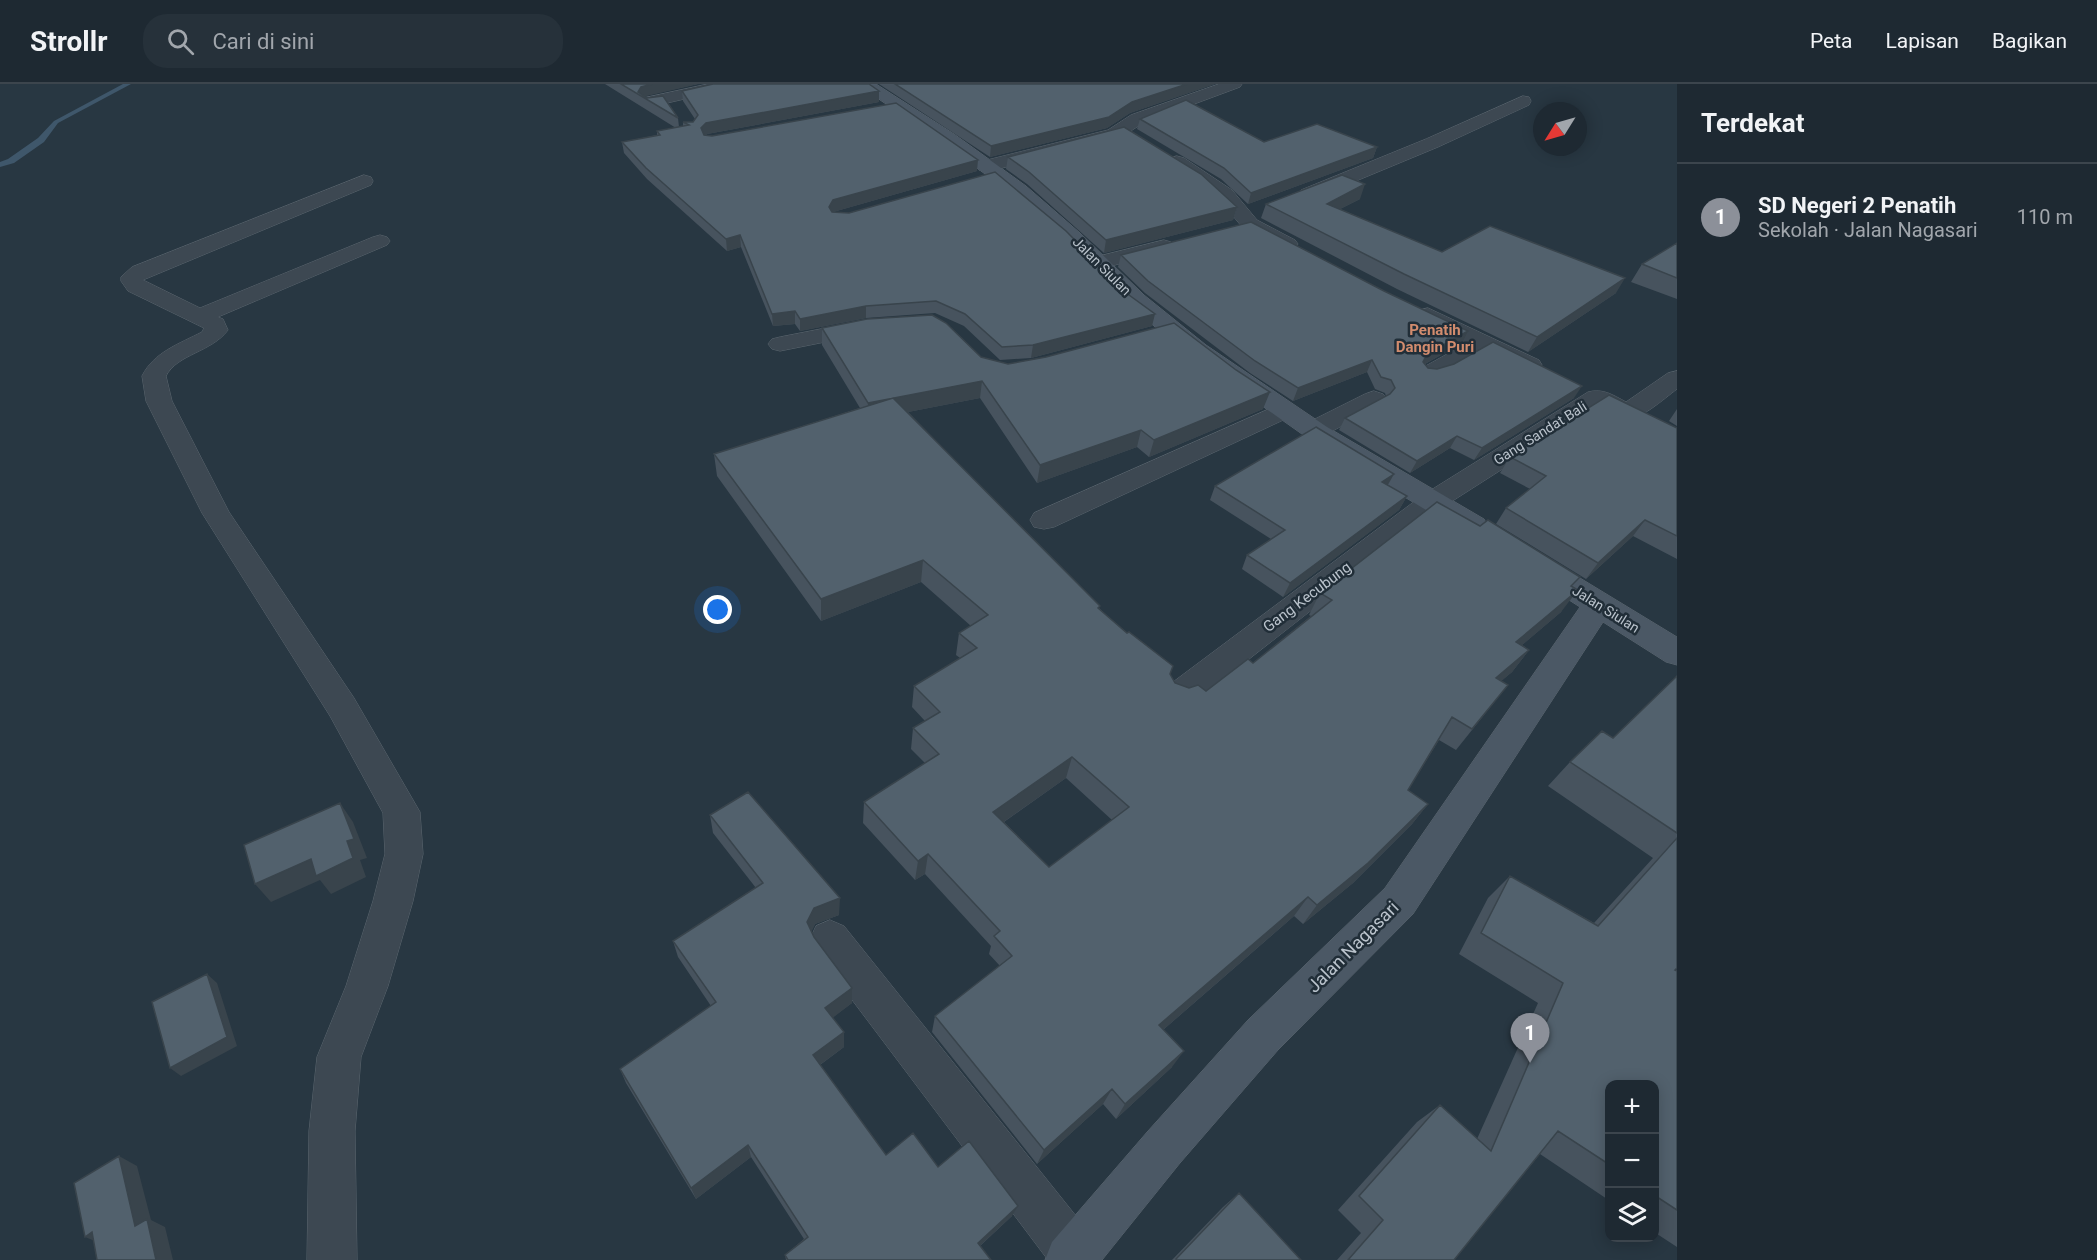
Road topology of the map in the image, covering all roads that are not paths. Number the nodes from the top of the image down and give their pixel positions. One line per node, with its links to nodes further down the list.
1 (730, 84): 4 (street)
2 (865, 84): 11 (street, Jalan Siulan)
3 (1234, 84): 8 (street)
4 (669, 98): 6 (street); 7 (street)
5 (1522, 101): 13 (street)
6 (650, 102)
7 (681, 116)
8 (1121, 129): 9 (street); 11 (street)
9 (1141, 141)
10 (1160, 152): 16 (street)
11 (986, 173): 17 (street, Jalan Siulan)
12 (364, 181): 19 (street)
13 (1287, 201)
14 (1187, 240): 17 (street)
15 (380, 241): 19 (street)
16 (1303, 252)
17 (1100, 263): 21 (street, Jalan Siulan)
18 (1410, 307): 23 (street)
19 (200, 316): 40 (street)
20 (890, 325): 24 (street)
21 (1172, 330): 22 (street); 29 (street, Jalan Siulan)
22 (1149, 336)
23 (1485, 343): 25 (street); 26 (street)
24 (780, 344)
25 (1431, 372)
26 (1546, 373)
27 (1677, 378): 31 (street, Gang Sandat Bali)
28 (1374, 399): 30 (street)
29 (1285, 410): 30 (street, Jalan Siulan); 32 (street)
30 (1314, 430): 31 (street, Jalan Siulan)
31 (1433, 501): 33 (street, Jalan Siulan); 37 (street, Gang Kecubung)
32 (1044, 520)
33 (1493, 538)
34 (1522, 556): 35 (street, Jalan Siulan)
35 (1598, 604): 36 (street, Jalan Siulan); 39 (street, Jalan Nagasari)
36 (1677, 653)
37 (1181, 694)
38 (830, 939): 39 (street)
39 (1072, 1257)
40 (332, 1260)

